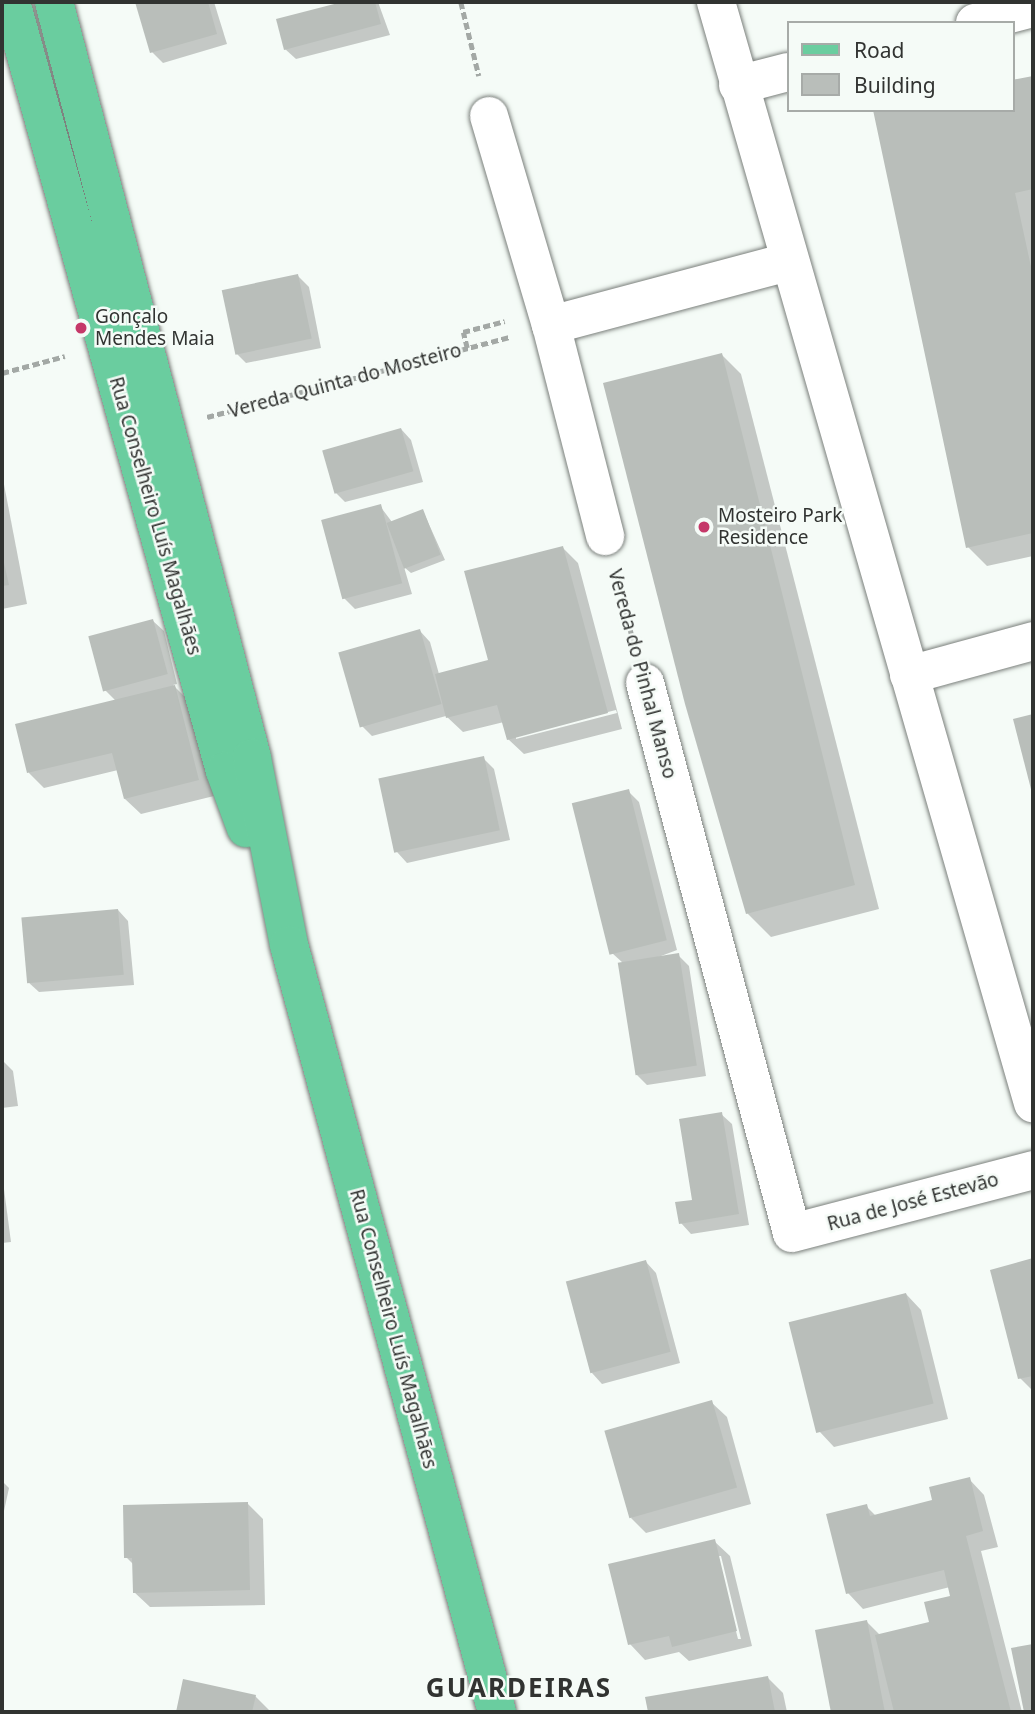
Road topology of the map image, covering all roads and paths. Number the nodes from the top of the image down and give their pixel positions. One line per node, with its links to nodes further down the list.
1 (11, 2): 19 (main road, Rua Conselheiro Luís Magalhães)
2 (54, 2): 14 (main road, Rua Conselheiro Luís Magalhães)
3 (461, 2): 9 (path)
4 (716, 2): 8 (street)
5 (1033, 8): 6 (street)
6 (983, 21)
7 (786, 73): 8 (street)
8 (738, 85): 10 (street)
9 (489, 116): 11 (street)
10 (788, 262): 11 (street); 17 (street)
11 (536, 330): 14 (path, Vereda Quinta do Mosteiro); 15 (street)
12 (73, 354): 13 (path)
13 (2, 373)
14 (169, 428): 19 (main road, Rua Conselheiro Luís Magalhães)
15 (605, 536): 18 (path, Vereda do Pinhal Manso)
16 (1033, 641): 17 (street)
17 (909, 675): 20 (street)
18 (645, 683): 22 (street, Vereda do Pinhal Manso)
19 (289, 945): 23 (main road, Rua Conselheiro Luís Magalhães)
20 (1033, 1104)
21 (1033, 1170): 22 (street, Rua de José Estevão)
22 (792, 1233)
23 (497, 1712)

